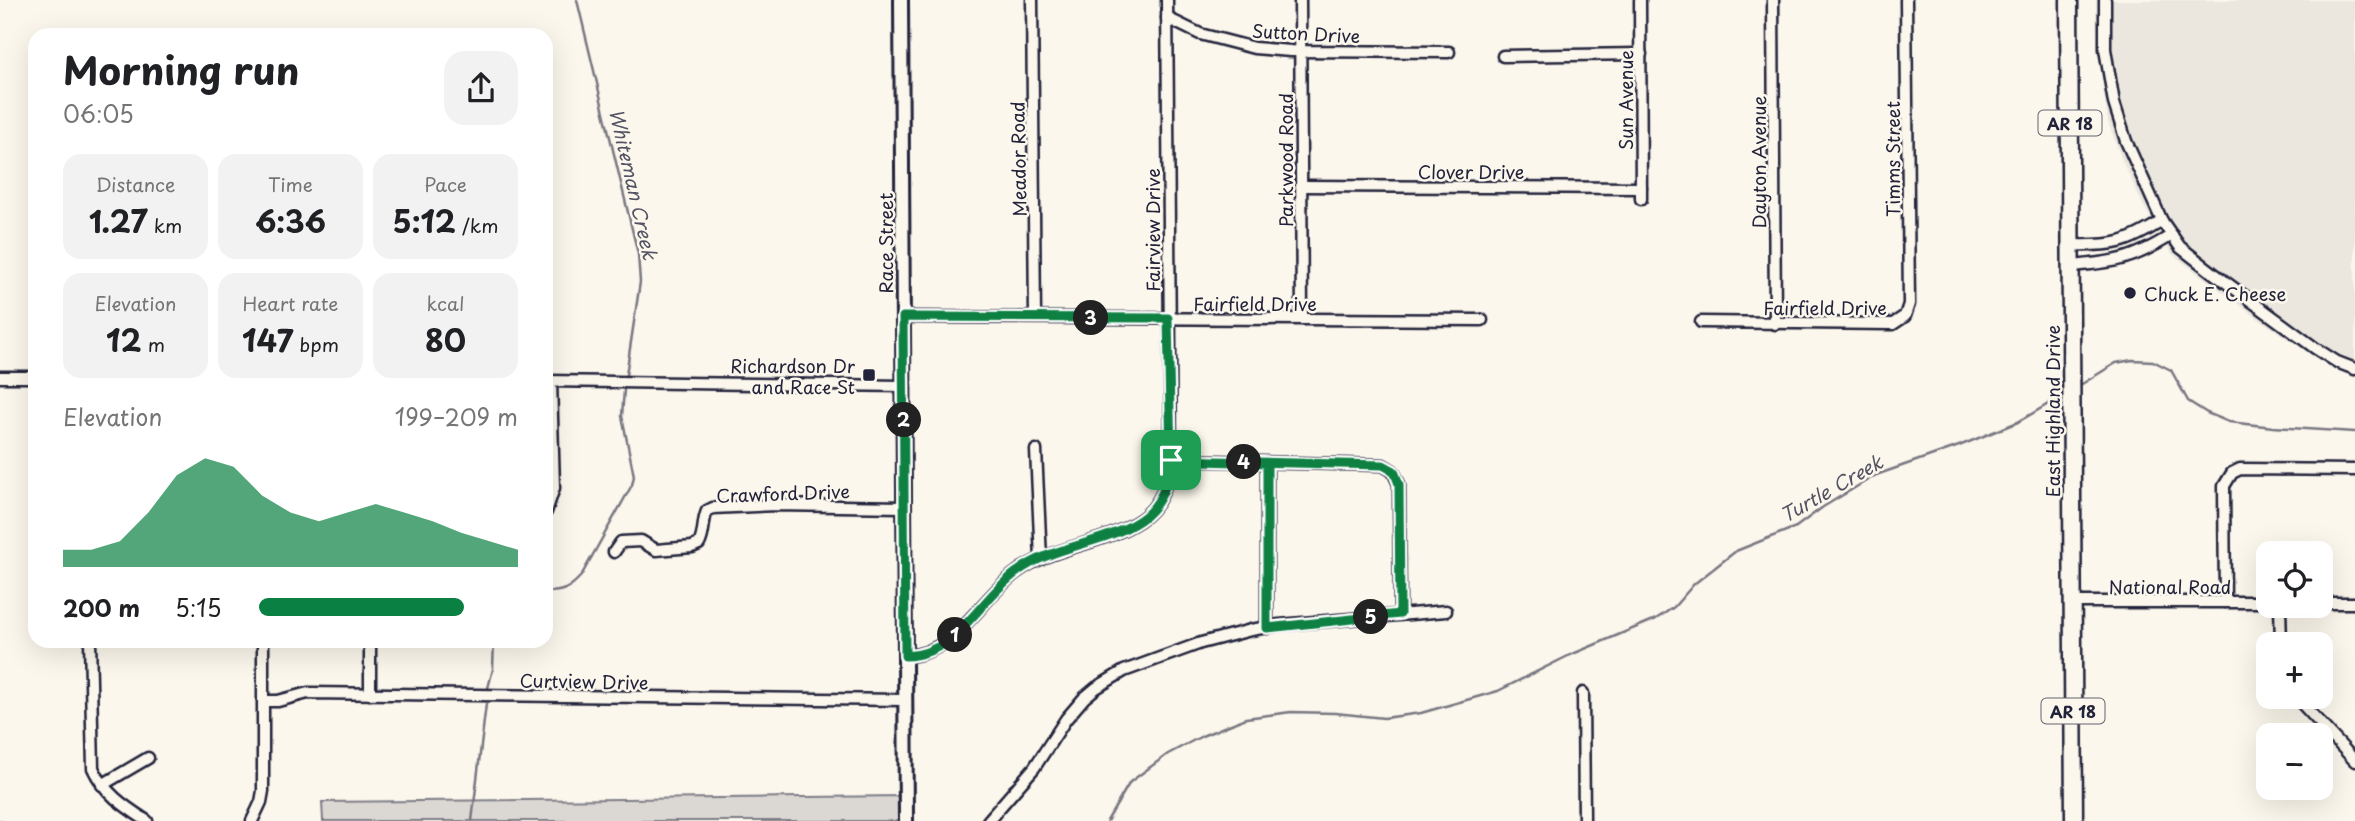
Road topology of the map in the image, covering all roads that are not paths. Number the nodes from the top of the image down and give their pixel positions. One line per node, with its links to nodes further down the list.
1 (901, 0): 22 (street, Race Street)
2 (1032, 0): 23 (street, Meador Road)
3 (1167, 0): 10 (street, Fairview Drive)
4 (1300, 0): 11 (street, Parkwood Road)
5 (1640, 0): 13 (street, Sun Avenue)
6 (1773, 0): 28 (street, Dayton Avenue)
7 (1906, 0): 21 (street, Timms Street)
8 (2069, 0): 19 (main road, East Highland Drive / AR 18)
9 (2105, 0): 17 (street)
10 (1167, 18): 11 (street, Sutton Drive); 24 (street, Fairview Drive)
11 (1300, 51): 12 (street, Sutton Drive); 15 (street, Parkwood Road)
12 (1449, 52)
13 (1641, 54): 14 (street); 16 (street, Sun Avenue)
14 (1503, 57)
15 (1301, 186): 16 (street, Clover Drive); 25 (street, Parkwood Road)
16 (1641, 194)
17 (2162, 221): 18 (street); 19 (street)
18 (2172, 235): 20 (street); 29 (street)
19 (2071, 245): 20 (main road, East Highland Drive / AR 18)
20 (2071, 266): 43 (main road, East Highland Drive / AR 18)
21 (1905, 316): 28 (street, Fairfield Drive)
22 (903, 317): 23 (street, Fairfield Drive); 33 (street, Race Street)
23 (1035, 317): 24 (street, Fairfield Drive)
24 (1168, 318): 25 (street, Fairfield Drive); 35 (street, Fairview Drive)
25 (1303, 319): 26 (street, Fairfield Drive)
26 (1482, 320)
27 (1702, 322): 28 (street, Fairfield Drive)
28 (1775, 324)
29 (2355, 369)
30 (0, 377): 31 (street)
31 (28, 377)
32 (553, 381): 33 (street)
33 (904, 386): 40 (street, Race Street)
34 (1036, 450): 42 (street)
35 (1171, 460): 36 (street); 42 (street, Fairview Drive)
36 (1267, 463): 49 (street); 50 (street)
37 (553, 467): 39 (street)
38 (2355, 470): 44 (street)
39 (553, 491)
40 (904, 507): 41 (street, Crawford Drive); 54 (street, Race Street)
41 (614, 552)
42 (1041, 559): 54 (street, Fairview Drive)
43 (2072, 602): 44 (street, National Road); 68 (main road, East Highland Drive / AR 18)
44 (2225, 602): 45 (street, National Road)
45 (2256, 602)
46 (2333, 603): 47 (street)
47 (2355, 603)
48 (1446, 611): 49 (street)
49 (1400, 614): 50 (street)
50 (1267, 628): 66 (street)
51 (90, 648): 62 (street)
52 (263, 648): 58 (street)
53 (370, 648): 56 (street)
54 (905, 656): 57 (street, Race Street)
55 (1583, 693): 67 (street)
56 (370, 694): 57 (street, Curtview Drive); 58 (street, Curtview Drive)
57 (905, 700): 65 (street, Race Street)
58 (265, 701): 64 (street)
59 (2307, 709): 61 (street)
60 (148, 758): 62 (street)
61 (2355, 761)
62 (102, 785): 63 (street)
63 (147, 821)
64 (252, 821)
65 (906, 821)
66 (988, 821)
67 (1584, 821)
68 (2074, 821)

